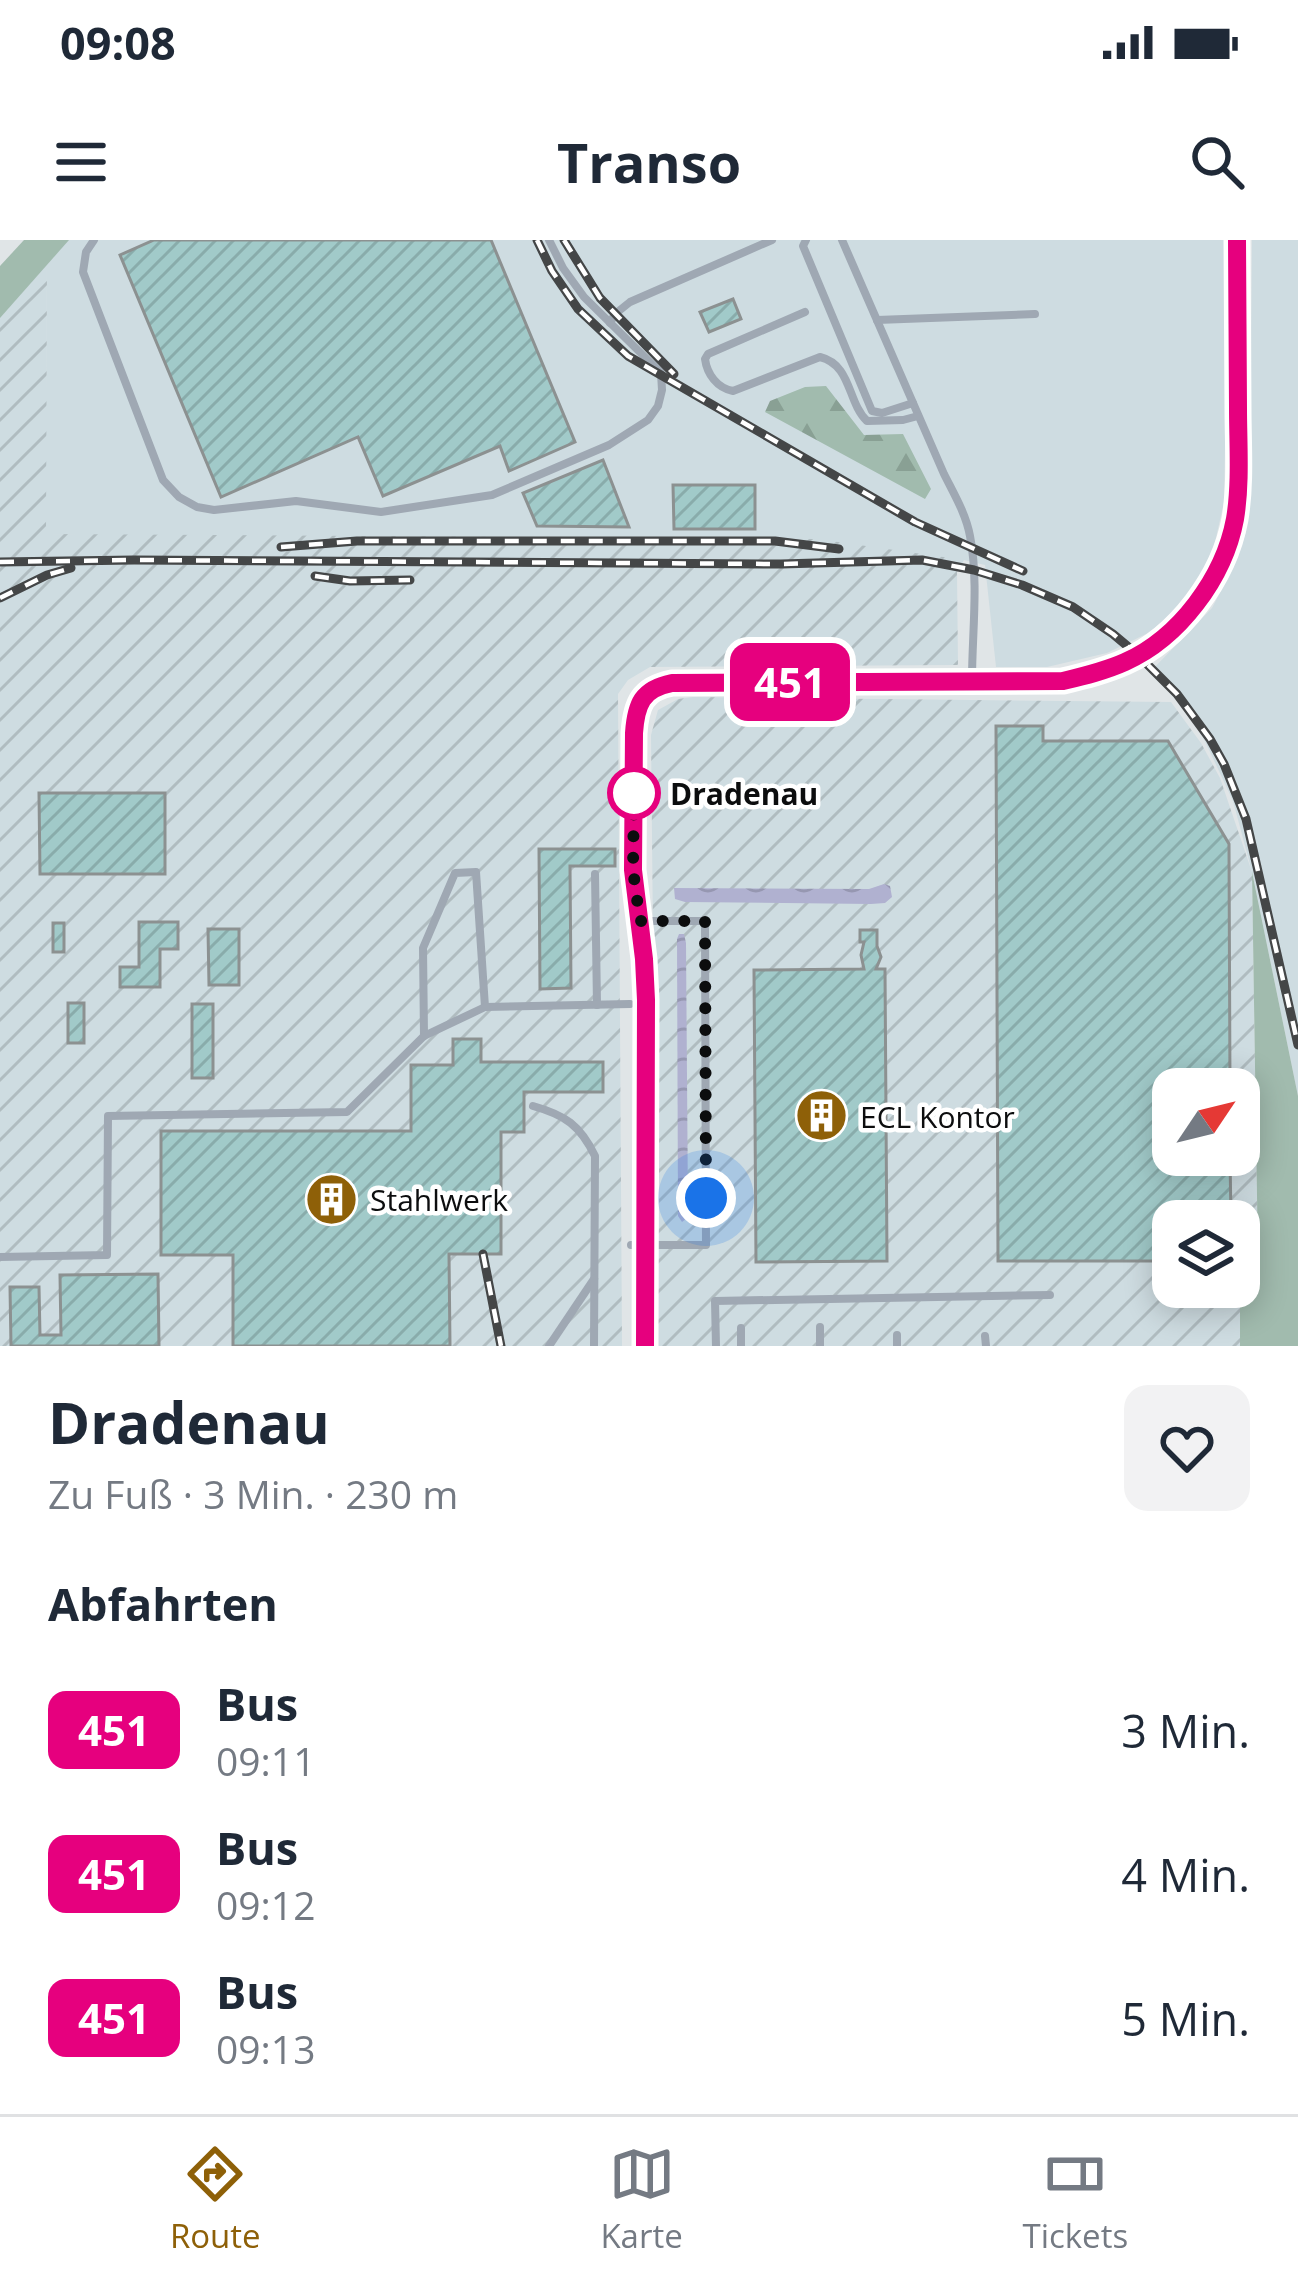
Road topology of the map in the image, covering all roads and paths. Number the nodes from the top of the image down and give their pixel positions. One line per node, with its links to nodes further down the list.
1 (94, 240): 10 (lane)
2 (549, 240): 10 (lane)
3 (772, 240): 10 (lane)
4 (805, 240): 11 (lane)
5 (842, 240): 9 (lane)
6 (1237, 240): 13 (street)
7 (805, 312): 12 (lane)
8 (1035, 314): 9 (lane)
9 (877, 320): 11 (lane)
10 (610, 323)
11 (913, 403): 12 (lane)
12 (918, 416): 13 (lane)
13 (972, 682): 15 (street)
14 (595, 874): 17 (lane)
15 (636, 921): 21 (street); 21 (lane)
16 (630, 1004): 17 (lane)
17 (597, 1005): 18 (lane)
18 (485, 1007): 19 (lane); 19 (lane)
19 (424, 1036): 22 (lane)
20 (533, 1106): 23 (lane)
21 (639, 1245): 29 (street)
22 (0, 1257)
23 (595, 1278): 27 (lane); 28 (lane)
24 (1050, 1294): 30 (lane)
25 (820, 1327): 32 (lane)
26 (741, 1328): 31 (lane)
27 (548, 1346)
28 (594, 1346)
29 (645, 1346)
30 (716, 1346)
31 (741, 1346)
32 (820, 1346)

